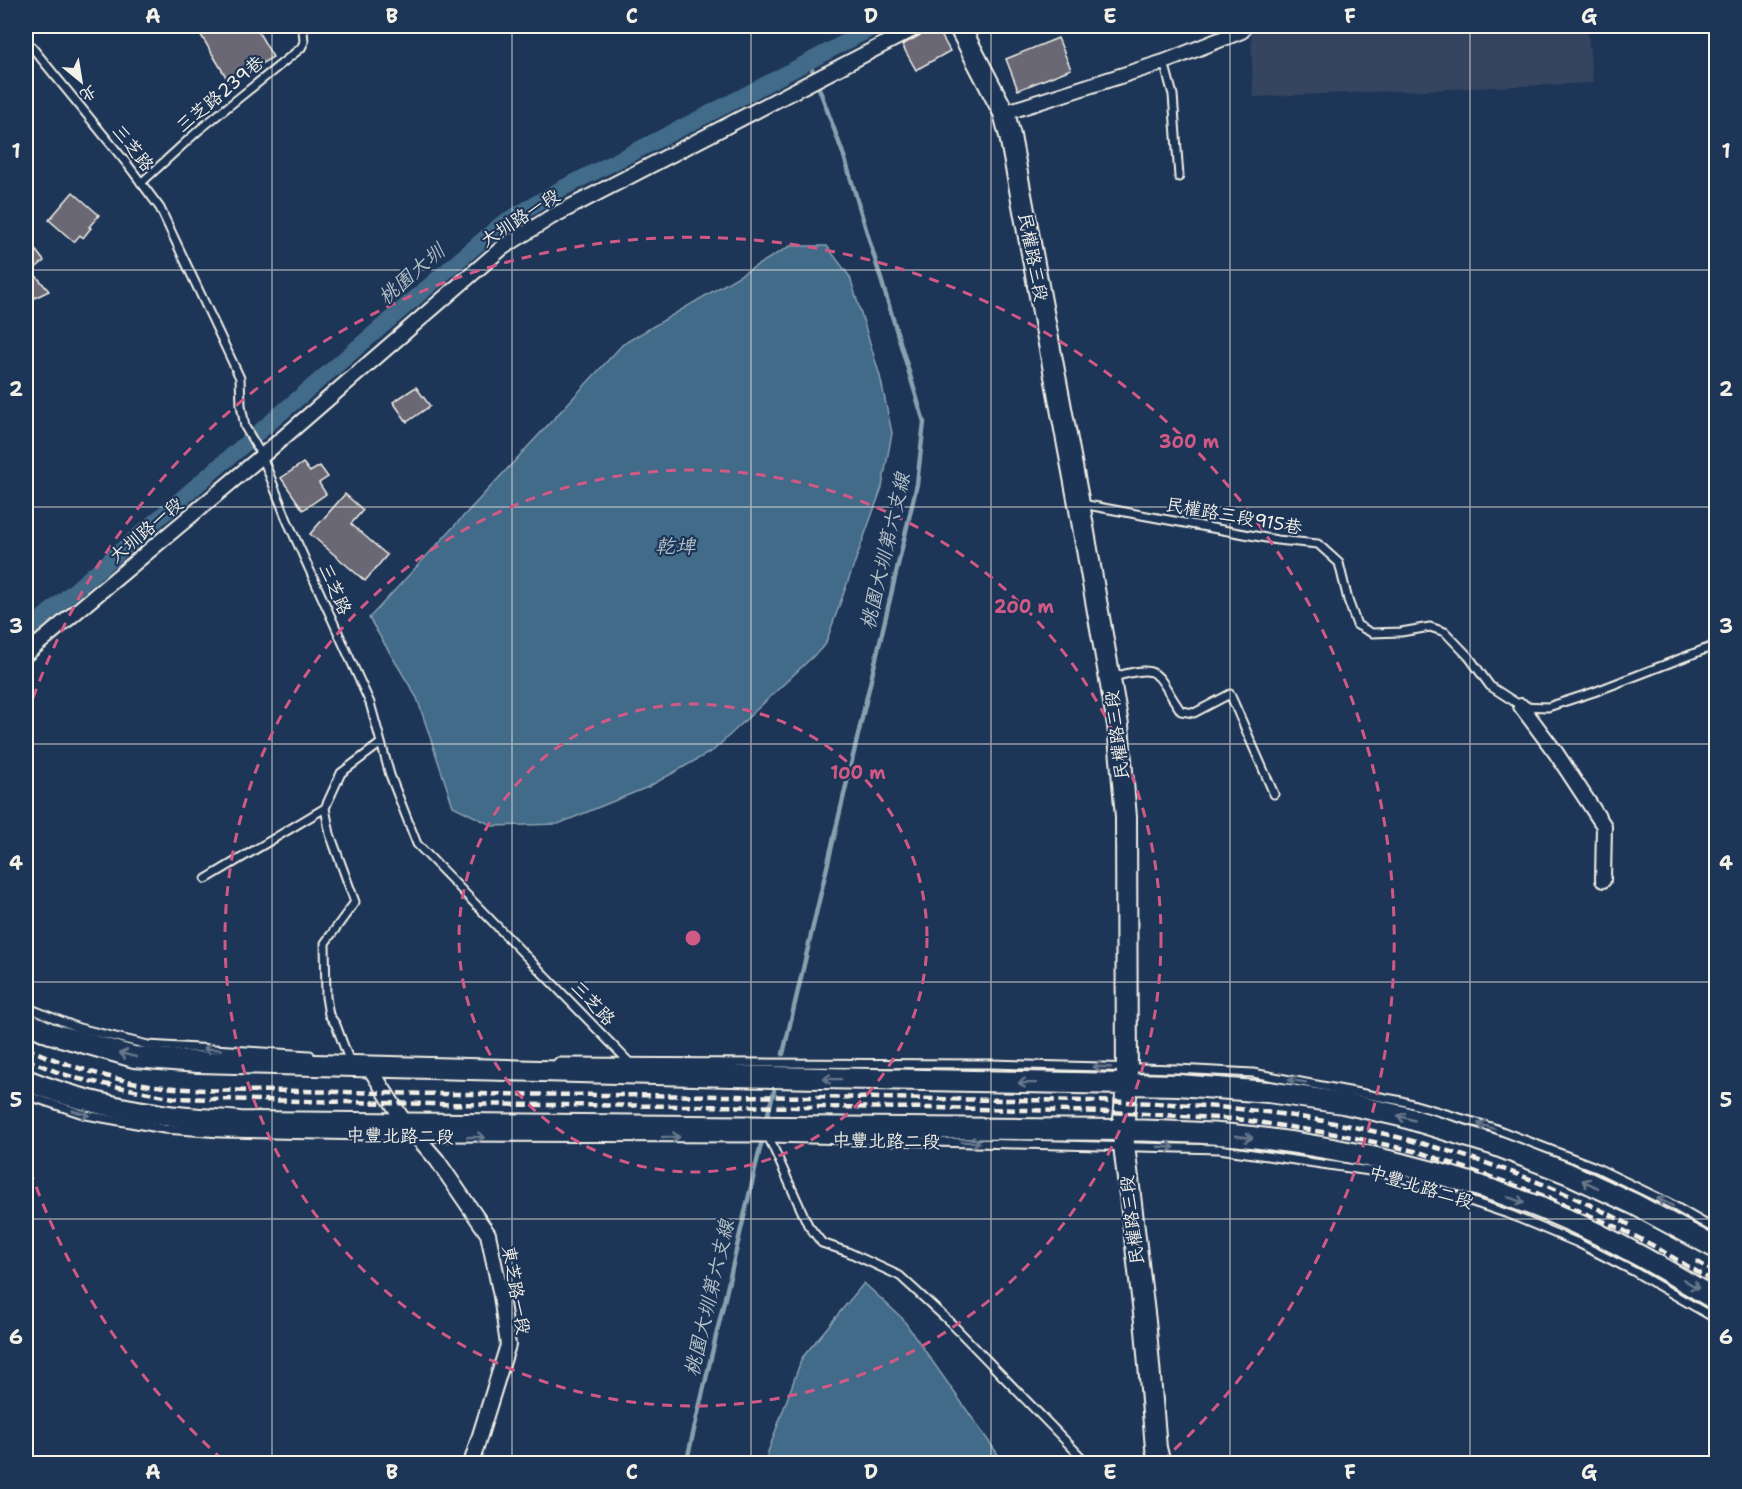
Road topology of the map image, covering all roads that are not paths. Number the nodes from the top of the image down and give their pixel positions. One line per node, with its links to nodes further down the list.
1 (298, 26): 9 (lane, 三芝路239巷)
2 (919, 26): 10 (street, 大圳路一段)
3 (958, 26): 7 (main road, 民權路三段)
4 (1242, 31): 6 (street)
5 (26, 40): 9 (lane, 三芝路)
6 (1164, 62): 7 (street); 8 (lane)
7 (1004, 113): 11 (main road, 民權路三段)
8 (1179, 177)
9 (141, 183): 10 (lane, 三芝路)
10 (260, 452): 13 (street, 大圳路一段); 16 (lane, 三芝路)
11 (1079, 504): 14 (main road, 民權路三段); 15 (lane, 民權路三段915巷)
12 (1716, 645): 15 (lane)
13 (26, 654)
14 (1110, 678): 17 (lane); 29 (main road, 民權路三段)
15 (1521, 706): 20 (street)
16 (381, 743): 18 (lane); 27 (lane, 三芝路)
17 (1274, 794)
18 (326, 807): 19 (lane); 24 (lane)
19 (206, 879)
20 (1603, 880)
21 (26, 1007): 23 (lane, one-way to 21)
22 (26, 1022): 28 (main road, one-way to 22)
23 (315, 1056)
24 (343, 1057): 25 (lane); 28 (street)
25 (511, 1062)
26 (546, 1062): 27 (lane)
27 (629, 1062): 29 (lane, one-way to 27)
28 (369, 1067): 29 (main road, one-way to 28); 32 (street, 東芝路一段)
29 (1127, 1077): 34 (main road, 民權路三段); 35 (lane, one-way to 29); 36 (main road, one-way to 29)
30 (26, 1080): 32 (main road, 中豐北路二段)
31 (26, 1095): 32 (lane, 中豐北路二段, one-way to 32)
32 (411, 1130): 33 (lane, 中豐北路二段, one-way to 33); 34 (main road, 中豐北路二段); 39 (street, 東芝路一段)
33 (769, 1138): 34 (lane, 中豐北路二段, one-way to 34); 40 (lane)
34 (1124, 1138): 37 (main road, 中豐北路二段, one-way to 37); 38 (lane, 中豐北路二段, one-way to 38); 41 (main road, 民權路三段)
35 (1716, 1230)
36 (1716, 1248)
37 (1716, 1300)
38 (1716, 1319)
39 (471, 1464)
40 (1088, 1464)
41 (1160, 1464)

